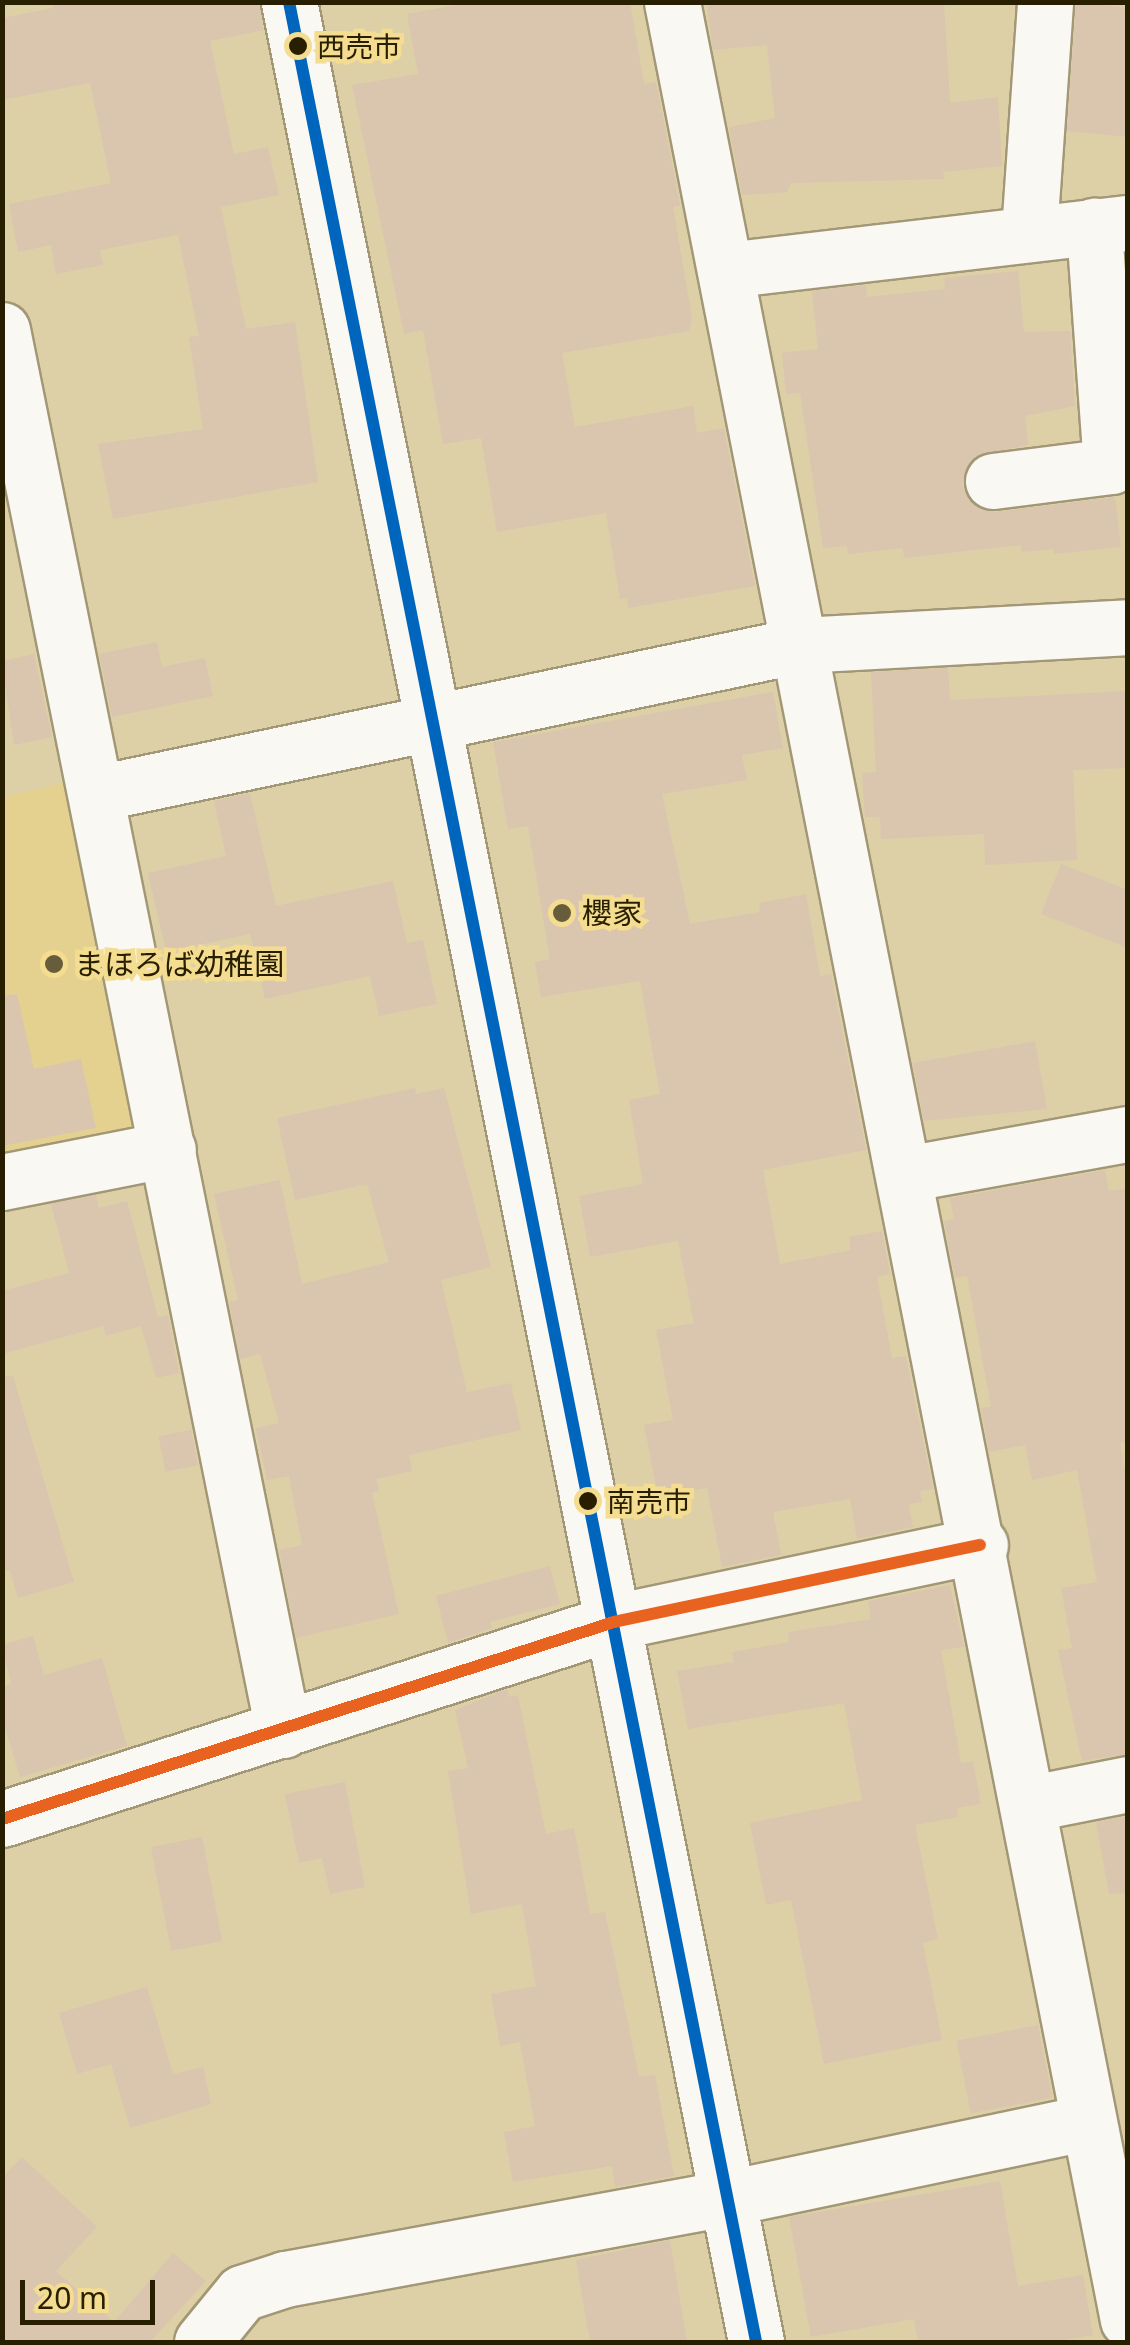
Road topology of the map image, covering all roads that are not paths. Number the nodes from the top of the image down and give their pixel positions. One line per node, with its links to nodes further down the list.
1 (288, 2): 12 (main road)
2 (672, 2): 6 (main road)
3 (1045, 2): 5 (main road)
4 (1111, 225): 5 (main road); 9 (main road)
5 (1029, 232): 6 (main road)
6 (726, 270): 11 (main road)
7 (2, 330): 8 (main road)
8 (11, 415): 13 (main road)
9 (993, 481)
10 (1128, 627): 11 (main road)
11 (800, 645): 12 (main road); 16 (main road)
12 (431, 723): 13 (main road); 19 (main road)
13 (98, 793): 15 (main road)
14 (1128, 1134): 16 (main road)
15 (168, 1148): 17 (main road); 20 (main road)
16 (905, 1174): 18 (main road)
17 (2, 1182)
18 (980, 1546): 19 (main road); 22 (main road)
19 (614, 1622): 20 (main road); 25 (main road)
20 (283, 1730): 23 (main road)
21 (1128, 1784): 22 (main road)
22 (1027, 1804): 24 (main road)
23 (2, 1819)
24 (1084, 2123): 25 (main road); 26 (main road)
25 (728, 2198): 27 (main road); 28 (main road)
26 (1128, 2320)
27 (202, 2342)
28 (756, 2342)

